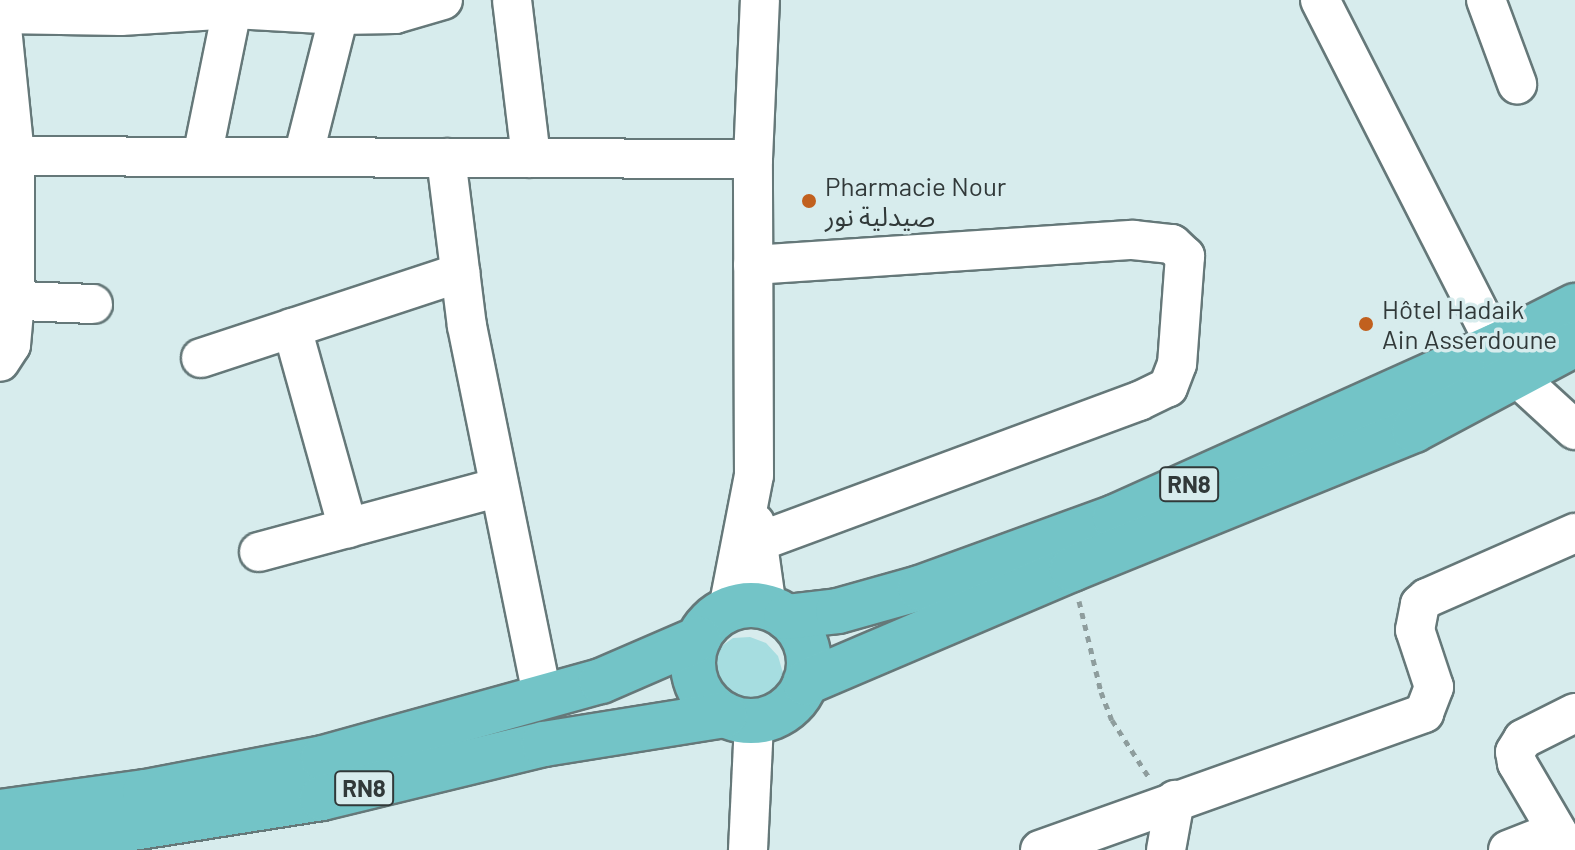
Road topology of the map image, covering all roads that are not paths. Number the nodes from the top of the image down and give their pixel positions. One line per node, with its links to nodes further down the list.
1 (443, 0): 9 (street)
2 (512, 0): 15 (street)
3 (760, 0): 16 (street)
4 (1320, 0): 25 (street)
5 (1486, 0): 10 (street)
6 (234, 5): 8 (street); 9 (street); 12 (street)
7 (0, 8): 8 (street)
8 (0, 14): 11 (street)
9 (339, 15): 13 (street)
10 (1517, 84)
11 (8, 156): 12 (street); 19 (street)
12 (202, 157): 13 (street)
13 (303, 157): 14 (street)
14 (446, 158): 15 (street); 18 (street)
15 (531, 158): 16 (street)
16 (753, 159): 17 (street)
17 (753, 265): 29 (street); 32 (street)
18 (460, 273): 22 (street); 28 (street)
19 (8, 300): 20 (street); 26 (street)
20 (93, 304)
21 (1575, 306): 25 (main road, RN8)
22 (292, 328): 24 (street); 30 (street)
23 (1575, 344): 25 (main road, RN8)
24 (201, 358)
25 (1506, 361): 27 (street); 34 (main road, RN8); 35 (main road, RN8)
26 (0, 362)
27 (1575, 430)
28 (497, 488): 30 (street); 36 (street)
29 (751, 496): 32 (street); 34 (street)
30 (348, 528): 33 (street)
31 (1575, 533): 39 (street)
32 (758, 542): 34 (street)
33 (259, 552)
34 (745, 618): 35 (main road); 36 (main road, RN8); 38 (main road)
35 (805, 683): 38 (main road, RN8)
36 (543, 698): 40 (main road, RN8)
37 (1575, 713): 41 (street)
38 (740, 718): 42 (main road, RN8); 43 (street)
39 (1175, 800): 44 (street); 45 (street)
40 (0, 812)
41 (1562, 841): 46 (street)
42 (0, 849)
43 (748, 850)
44 (1040, 850)
45 (1166, 850)
46 (1508, 850)

